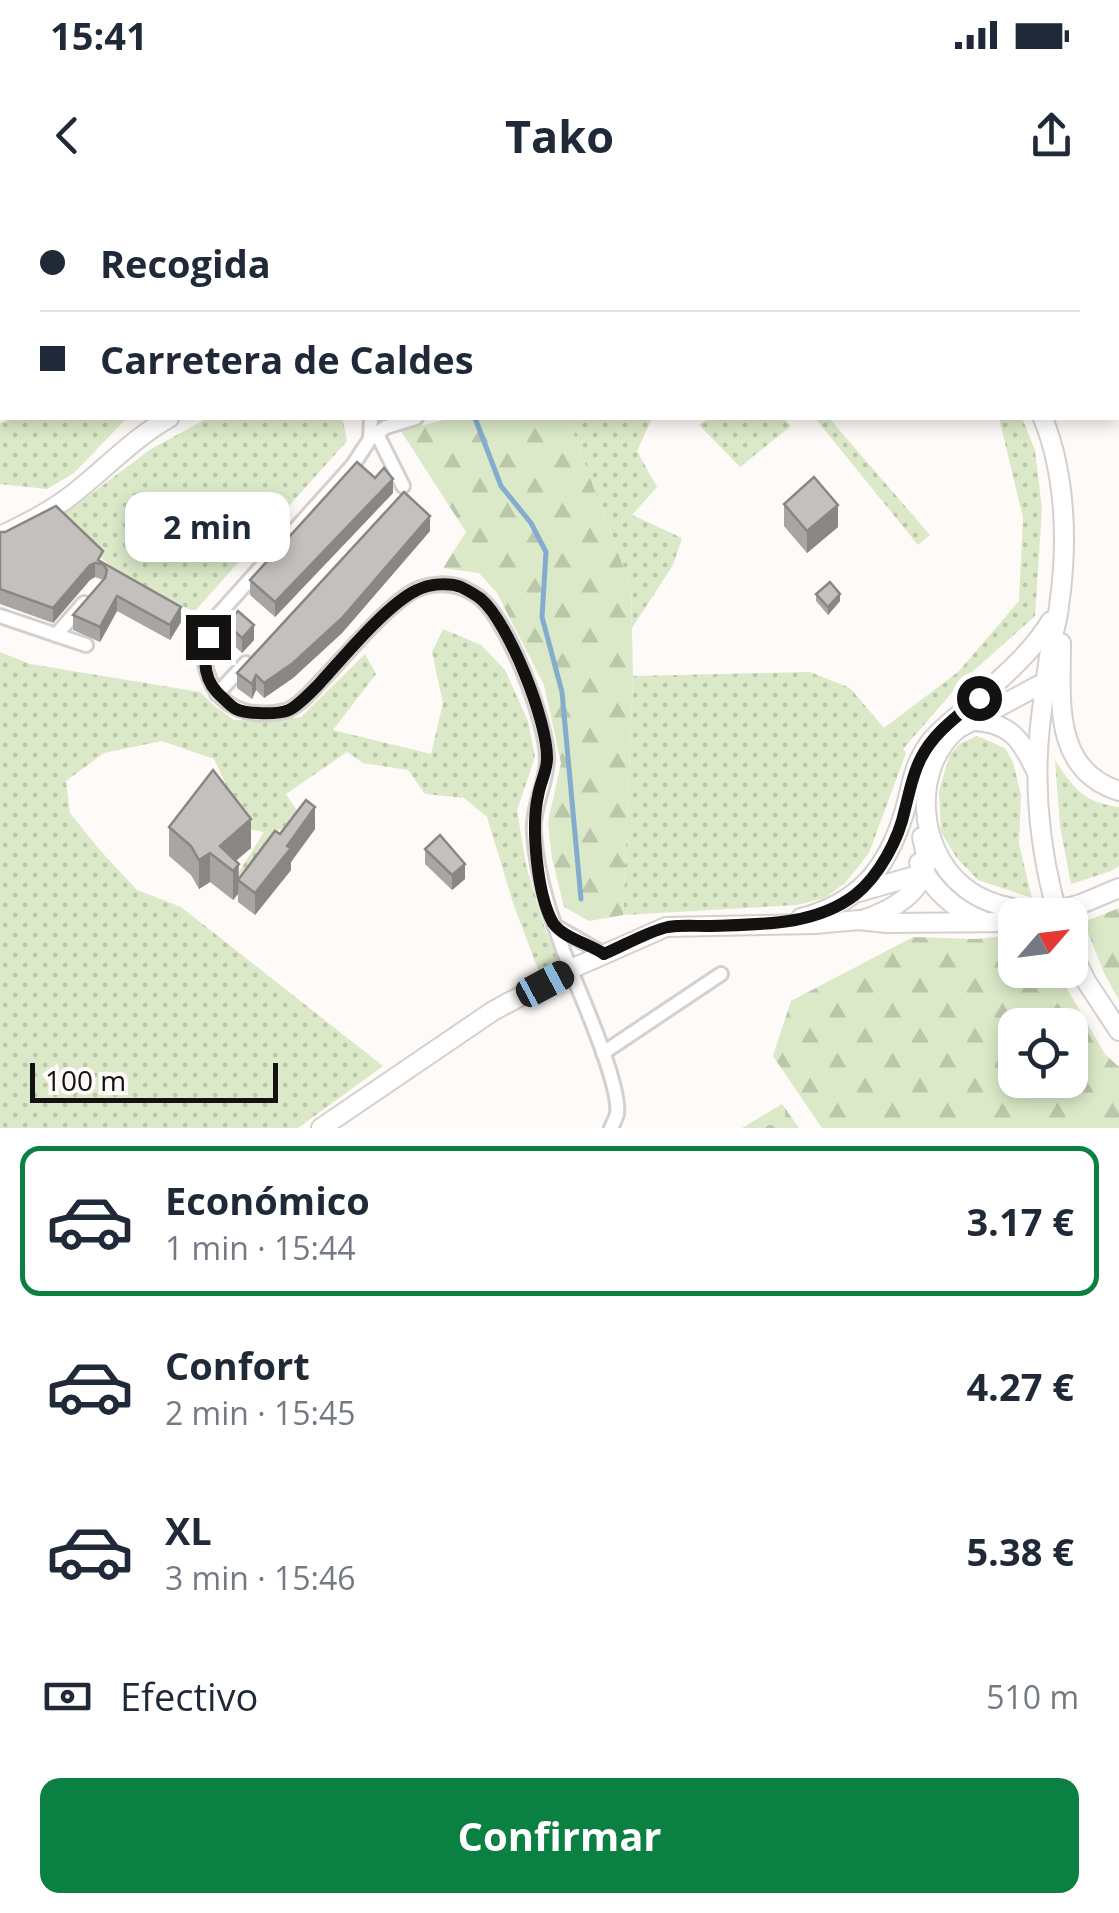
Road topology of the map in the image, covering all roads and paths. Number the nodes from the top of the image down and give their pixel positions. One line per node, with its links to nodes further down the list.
1 (166, 420): 7 (main road)
2 (371, 420): 5 (street)
3 (409, 420): 5 (street)
4 (1044, 420): 9 (main road)
5 (373, 436): 6 (street); 15 (street)
6 (404, 486)
7 (0, 536)
8 (98, 587): 11 (street)
9 (1059, 608): 14 (main road); 19 (main road); 20 (main road)
10 (0, 616): 11 (street)
11 (56, 635): 12 (street)
12 (86, 645)
13 (255, 653): 15 (street)
14 (1046, 681): 16 (main road); 17 (main road)
15 (217, 694): 32 (street)
16 (973, 721): 17 (main road); 18 (main road)
17 (1038, 774): 24 (main road, bridge)
18 (927, 789): 21 (main road); 26 (main road)
19 (1119, 792)
20 (906, 809): 21 (main road); 23 (main road)
21 (924, 873): 23 (main road); 26 (main road); 28 (main road); 30 (main road)
22 (1119, 888): 25 (main road)
23 (857, 893): 29 (main road)
24 (1053, 898)
25 (1088, 901)
26 (988, 902): 27 (main road)
27 (998, 904)
28 (860, 920): 29 (main road); 30 (main road)
29 (783, 923): 33 (main road)
30 (988, 923): 31 (main road)
31 (998, 923)
32 (555, 926): 33 (street); 34 (street)
33 (604, 954): 34 (main road)
34 (571, 970): 38 (street); 39 (main road)
35 (721, 974): 38 (street)
36 (1088, 984): 37 (main road)
37 (1119, 1031)
38 (603, 1054): 40 (street)
39 (321, 1128)
40 (611, 1128)

